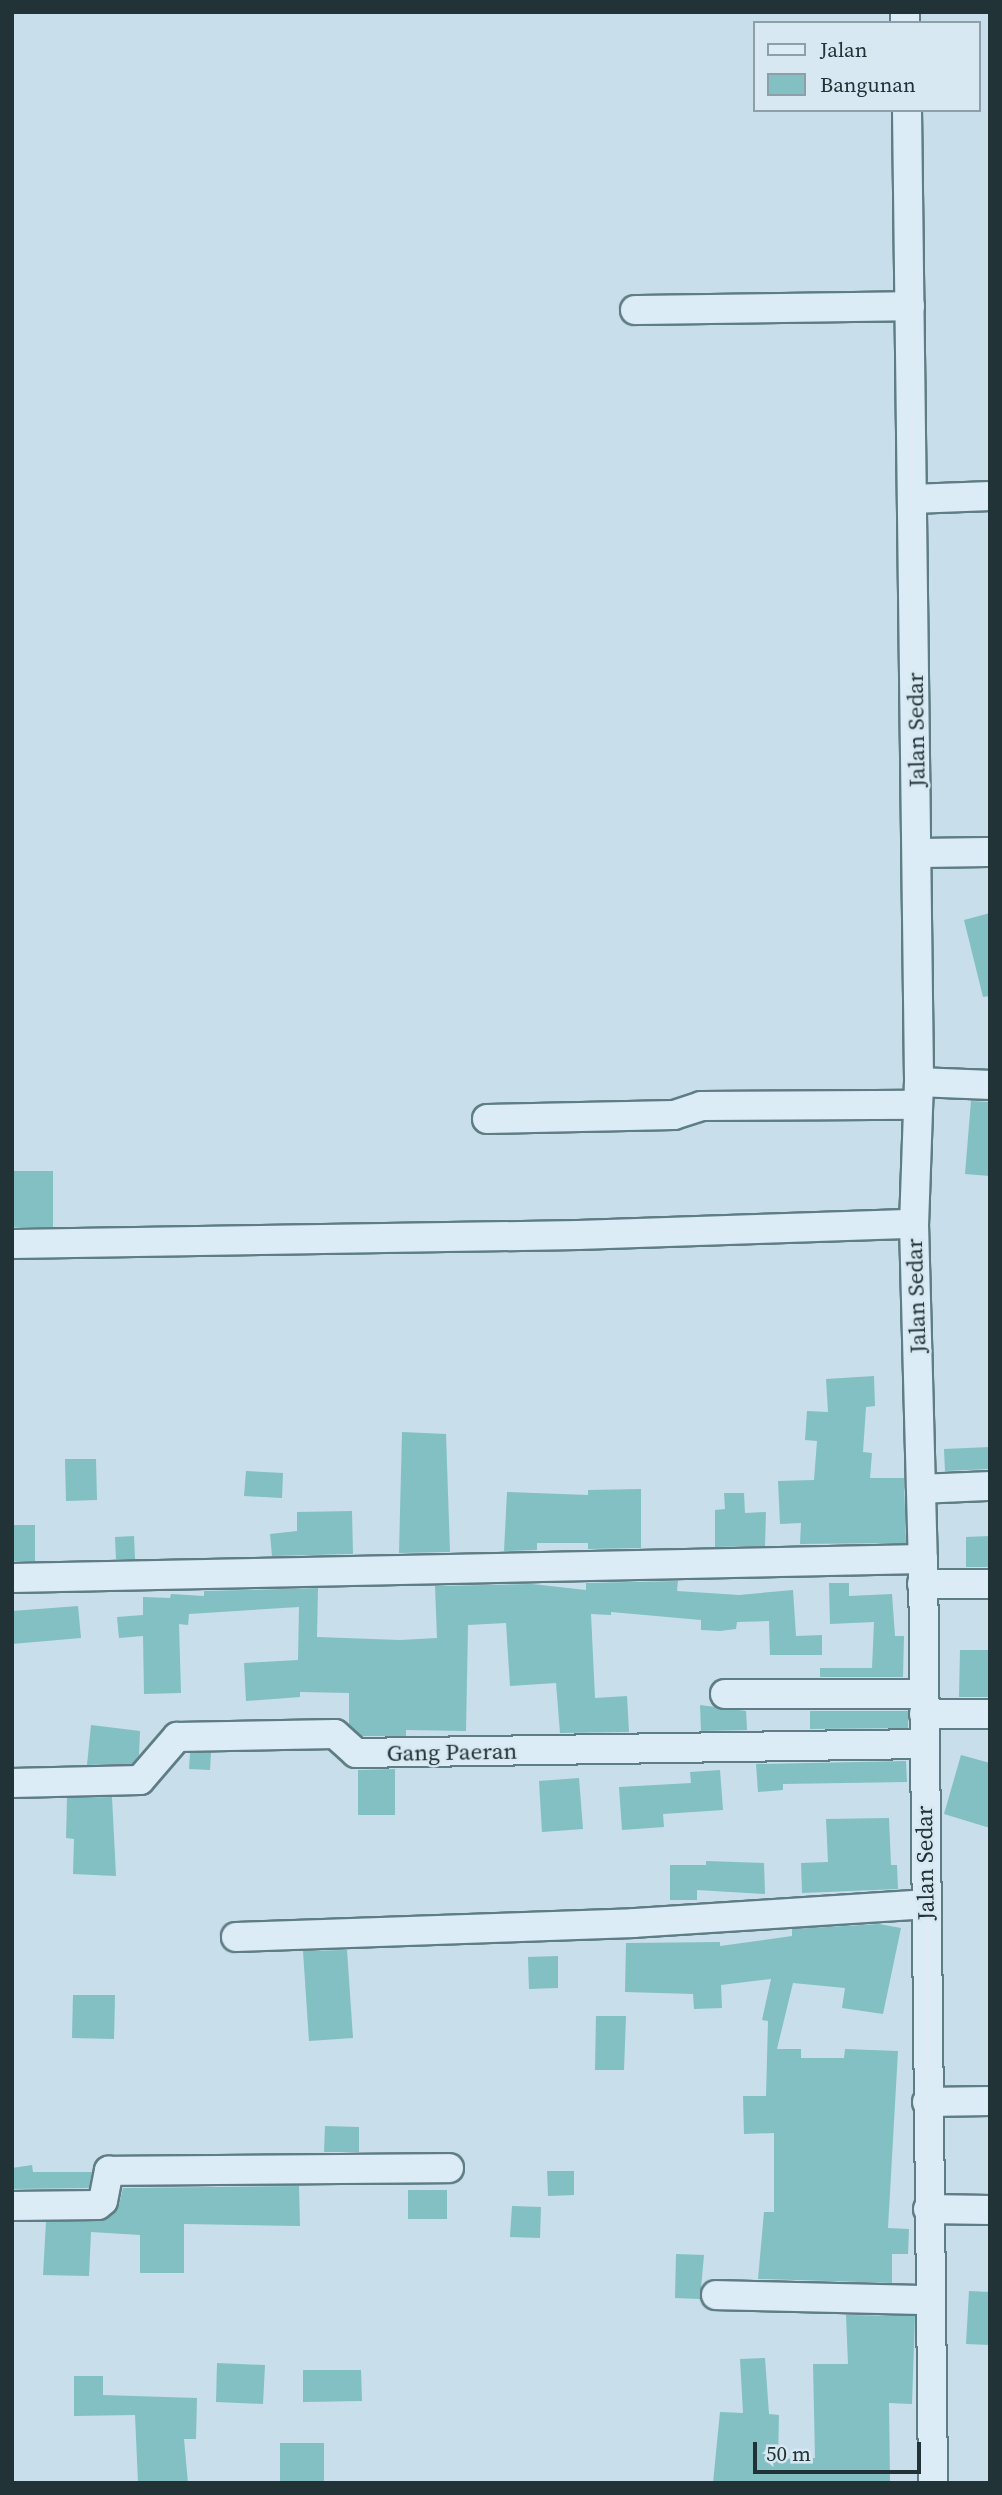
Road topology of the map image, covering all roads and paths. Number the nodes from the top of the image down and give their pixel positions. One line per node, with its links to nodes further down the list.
1 (906, 112): 2 (street, Jalan Sedar)
2 (909, 306): 3 (street); 5 (street, Jalan Sedar)
3 (635, 310)
4 (990, 496): 5 (street)
5 (912, 499): 7 (street, Jalan Sedar)
6 (990, 852): 7 (street)
7 (918, 853): 9 (street, Jalan Sedar)
8 (990, 1085): 9 (street)
9 (918, 1093): 10 (street); 11 (street, Jalan Sedar)
10 (487, 1119)
11 (914, 1224): 12 (street); 14 (street, Jalan Sedar)
12 (12, 1244)
13 (990, 1486): 14 (street)
14 (921, 1489): 15 (street, Jalan Sedar)
15 (923, 1571): 16 (street); 17 (street); 19 (street, Jalan Sedar)
16 (12, 1578)
17 (990, 1584)
18 (725, 1694): 19 (street)
19 (923, 1704): 20 (street); 21 (street, Jalan Sedar)
20 (990, 1714)
21 (924, 1744): 22 (street, Gang Paeran); 23 (street, Jalan Sedar)
22 (12, 1783)
23 (926, 1904): 24 (street); 26 (street, Jalan Sedar)
24 (236, 1937)
25 (990, 2101): 26 (street)
26 (927, 2102): 29 (street, Jalan Sedar)
27 (449, 2168): 28 (street)
28 (12, 2206)
29 (929, 2209): 30 (street); 32 (street, Jalan Sedar)
30 (990, 2210)
31 (716, 2295): 32 (street)
32 (928, 2300): 33 (street, Jalan Sedar)
33 (933, 2483)

